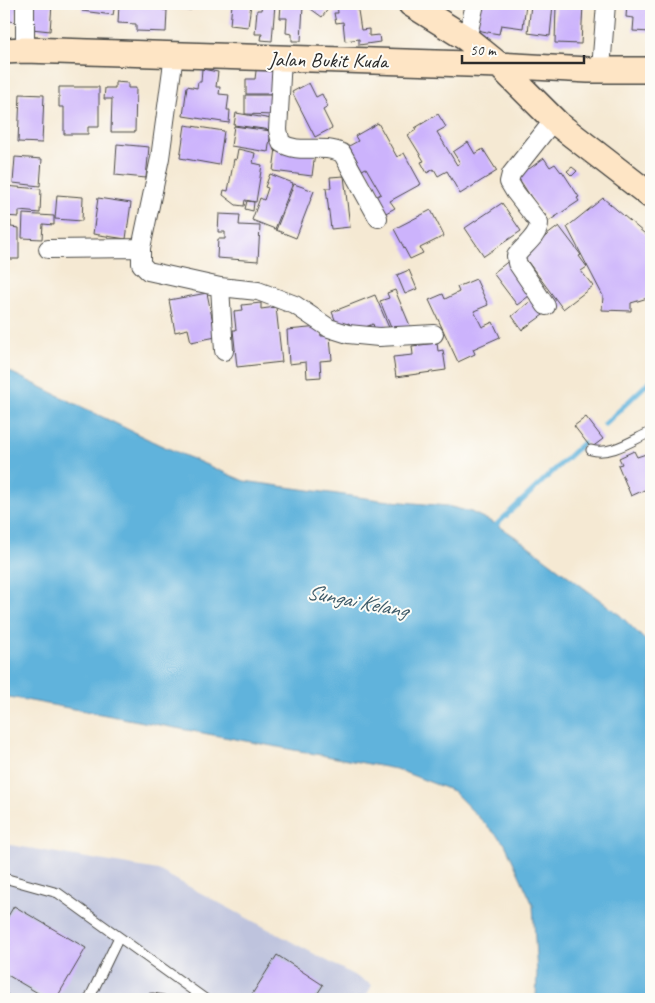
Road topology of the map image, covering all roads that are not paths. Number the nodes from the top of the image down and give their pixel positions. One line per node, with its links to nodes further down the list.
1 (25, 4): 6 (street)
2 (475, 4): 5 (street)
3 (606, 4): 12 (street)
4 (413, 8): 5 (street); 9 (street); 10 (street)
5 (466, 39): 10 (street)
6 (14, 51): 7 (street, Jalan Bukit Kuda)
7 (174, 55): 8 (street, Jalan Bukit Kuda); 17 (street)
8 (282, 59): 9 (street, Jalan Bukit Kuda); 16 (street)
9 (420, 62): 10 (street, Jalan Bukit Kuda)
10 (488, 65): 11 (street, Jalan Bukit Kuda); 14 (street)
11 (567, 69): 12 (street, Jalan Bukit Kuda); 14 (street)
12 (601, 70): 13 (street, Jalan Bukit Kuda)
13 (651, 70)
14 (552, 119): 15 (street); 20 (street)
15 (651, 196)
16 (378, 218)
17 (141, 248): 18 (street); 19 (street)
18 (48, 249)
19 (220, 287): 21 (street); 22 (street)
20 (546, 306)
21 (434, 334)
22 (224, 351)
23 (651, 432): 24 (lane)
24 (592, 450)
25 (4, 878): 26 (lane)
26 (120, 937): 27 (lane); 28 (lane)
27 (89, 999)
28 (205, 999)

